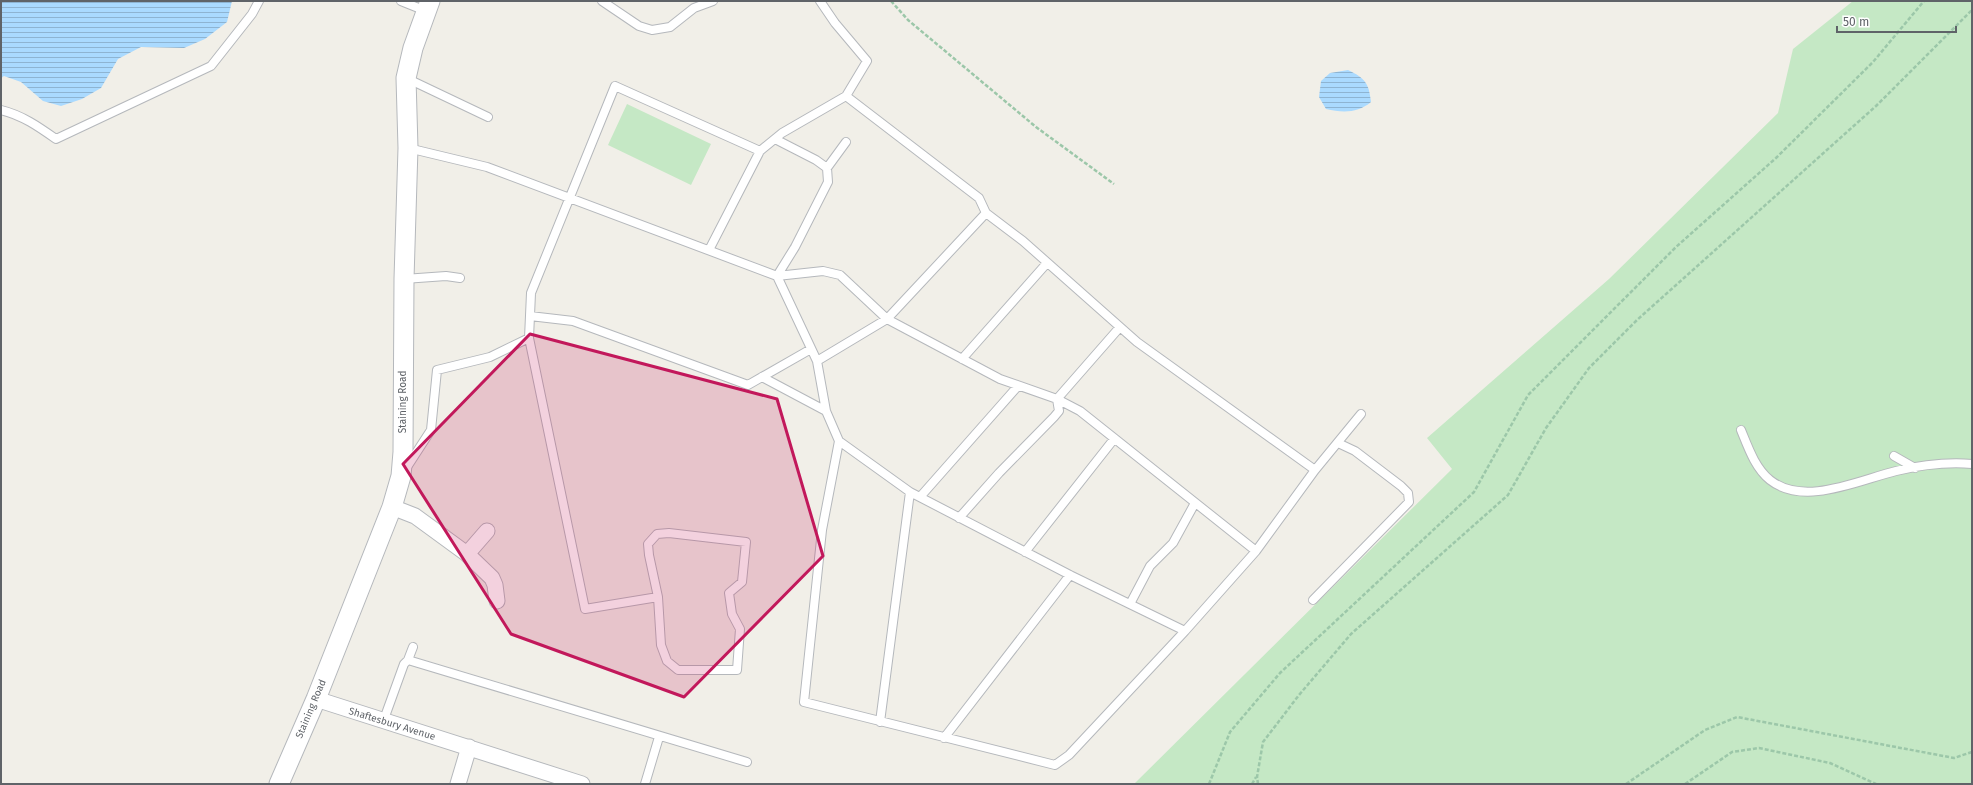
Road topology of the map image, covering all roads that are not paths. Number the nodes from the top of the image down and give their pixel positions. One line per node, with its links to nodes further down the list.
1 (259, 1): 10 (lane)
2 (401, 1): 7 (lane)
3 (602, 1): 6 (lane)
4 (713, 1): 6 (lane)
5 (820, 1): 9 (lane)
6 (694, 4)
7 (428, 6): 8 (street, Staining Road)
8 (406, 78): 11 (lane); 14 (street, Staining Road)
9 (846, 96): 12 (lane); 18 (lane)
10 (1, 110)
11 (488, 117)
12 (775, 139): 15 (lane); 16 (lane)
13 (846, 142): 16 (lane)
14 (408, 148): 17 (lane); 23 (street, Staining Road)
15 (760, 150): 17 (lane); 19 (lane)
16 (827, 168): 21 (lane)
17 (569, 197): 19 (lane); 24 (lane)
18 (986, 213): 20 (lane); 25 (lane)
19 (709, 250): 21 (lane)
20 (1047, 263): 26 (lane); 29 (lane)
21 (778, 276): 25 (lane); 28 (lane)
22 (460, 278): 23 (lane)
23 (404, 279): 44 (street, Staining Road)
24 (530, 316): 27 (lane); 31 (lane)
25 (887, 320): 29 (lane); 30 (lane)
26 (1120, 327): 33 (lane); 43 (lane)
27 (529, 338): 44 (lane); 55 (lane)
28 (811, 350): 30 (lane); 31 (lane)
29 (962, 359): 32 (lane)
30 (816, 361): 34 (lane)
31 (762, 377): 34 (lane)
32 (1018, 386): 33 (lane); 46 (lane)
33 (1057, 399): 37 (lane); 49 (lane)
34 (826, 412): 38 (lane)
35 (1361, 414): 39 (lane)
36 (1741, 430): 42 (lane)
37 (1114, 439): 47 (lane); 52 (lane)
38 (839, 441): 45 (lane); 64 (lane)
39 (1338, 443): 43 (lane); 56 (lane)
40 (1894, 456): 42 (lane)
41 (1972, 464): 42 (lane)
42 (1915, 468)
43 (1315, 470): 51 (lane)
44 (401, 476): 48 (street, Staining Road)
45 (910, 492): 46 (lane); 64 (lane)
46 (920, 497): 49 (lane)
47 (1195, 502): 51 (lane); 58 (lane)
48 (392, 507): 53 (street); 62 (street, Staining Road)
49 (959, 518): 52 (lane)
50 (487, 531): 53 (street)
51 (1256, 551): 59 (lane)
52 (1025, 552): 54 (lane)
53 (467, 554): 57 (street)
54 (1070, 575): 58 (lane); 66 (lane)
55 (658, 597): 55 (lane)
56 (1313, 600)
57 (497, 601)
58 (1130, 604): 59 (lane)
59 (1185, 631): 66 (lane)
60 (412, 647): 61 (lane)
61 (408, 660): 63 (lane); 65 (lane)
62 (316, 699): 63 (street, Shaftesbury Avenue); 69 (street, Staining Road)
63 (383, 722): 67 (street, Shaftesbury Avenue)
64 (880, 722): 66 (lane)
65 (659, 737): 68 (lane); 72 (lane)
66 (944, 738)
67 (469, 747): 70 (street); 71 (street, Shaftesbury Avenue)
68 (747, 762)
69 (279, 784)
70 (458, 784)
71 (582, 784)
72 (645, 784)

